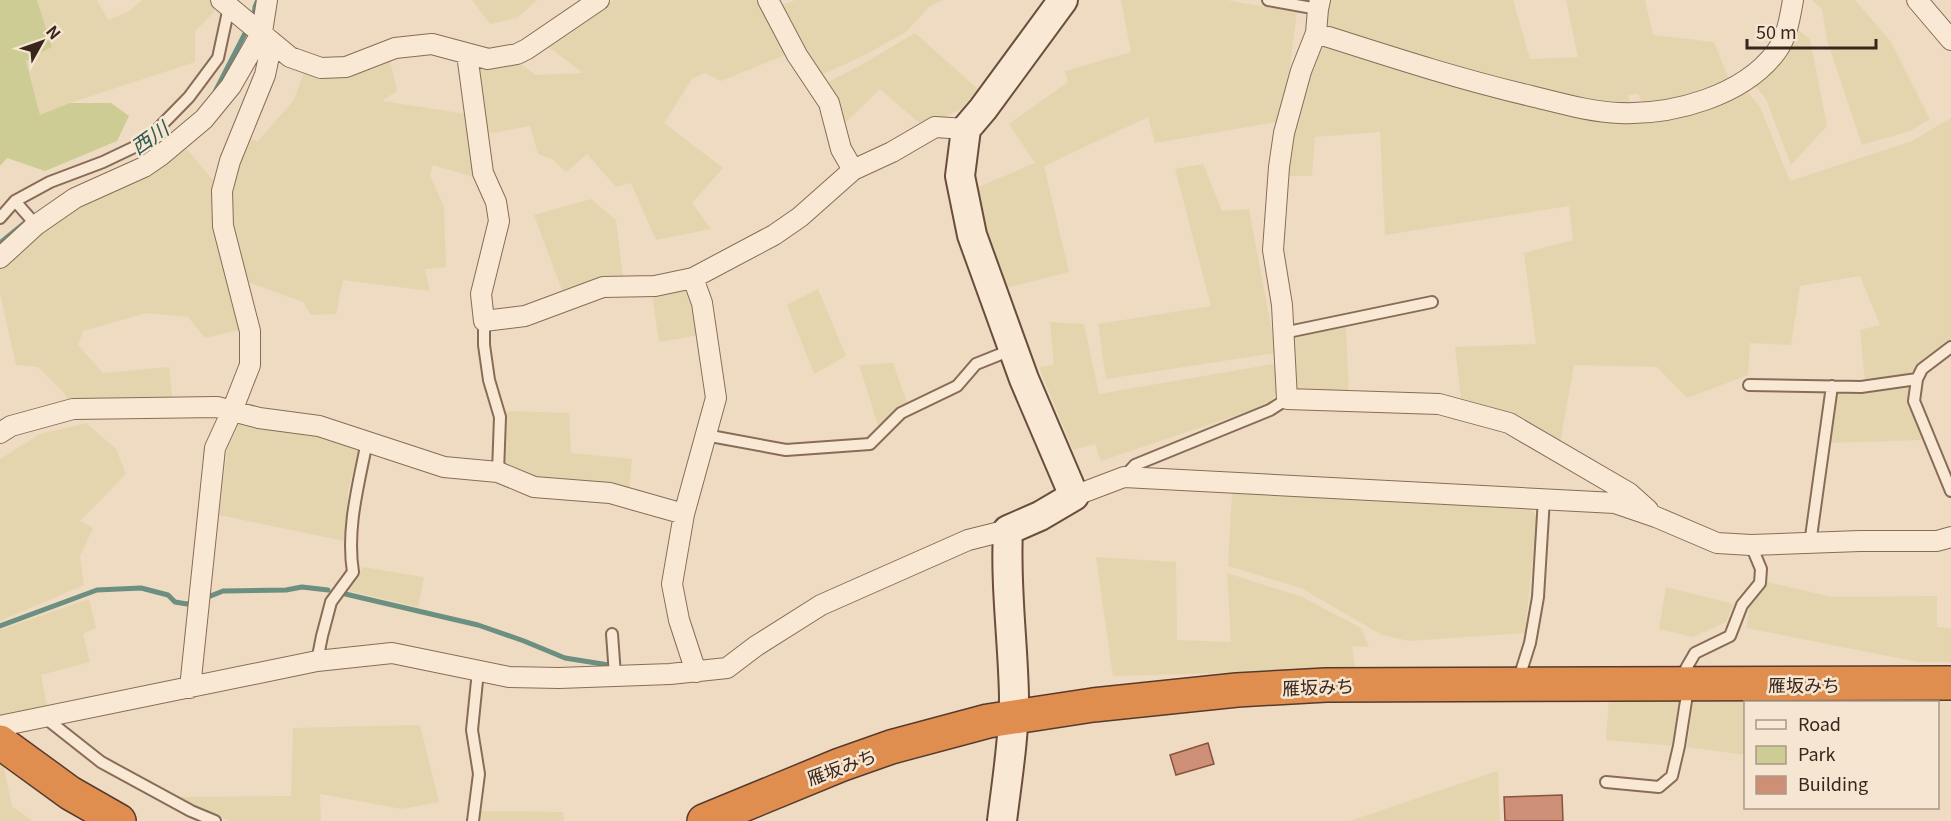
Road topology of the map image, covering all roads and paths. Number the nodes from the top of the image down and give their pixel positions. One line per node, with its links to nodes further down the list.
1 (267, 0): 11 (street)
2 (599, 0): 13 (street)
3 (768, 0): 15 (street)
4 (1268, 0): 9 (lane)
5 (1793, 0): 10 (street)
6 (1917, 0): 12 (street)
7 (228, 2): 11 (street); 16 (lane)
8 (1065, 3): 14 (street)
9 (1319, 5): 10 (street)
10 (1316, 33): 23 (street)
11 (267, 37): 13 (street); 18 (street); 30 (street)
12 (1951, 40)
13 (467, 54): 22 (street)
14 (966, 129): 15 (street); 25 (street)
15 (853, 170): 20 (street)
16 (15, 201): 17 (lane); 18 (lane)
17 (0, 218)
18 (36, 225): 19 (street)
19 (0, 258)
20 (693, 278): 22 (street); 32 (street)
21 (1432, 302): 23 (lane)
22 (484, 321): 34 (lane)
23 (1283, 333): 29 (street)
24 (1951, 347): 26 (lane)
25 (1013, 350): 32 (lane); 37 (street)
26 (1917, 379): 28 (lane); 36 (lane)
27 (1749, 385): 28 (lane)
28 (1832, 386): 43 (lane)
29 (1287, 399): 35 (lane); 40 (street)
30 (232, 411): 31 (street); 33 (street); 53 (street)
31 (0, 433)
32 (705, 435): 39 (street)
33 (368, 441): 34 (street); 46 (lane)
34 (498, 472): 39 (street)
35 (1124, 477): 37 (street); 38 (street)
36 (1951, 491)
37 (1074, 496): 41 (street)
38 (1544, 498): 40 (street); 51 (lane)
39 (684, 514): 48 (street)
40 (1656, 517): 44 (street)
41 (1008, 530): 48 (street); 56 (street)
42 (1951, 537): 43 (street)
43 (1809, 544): 44 (street)
44 (1751, 545): 52 (lane)
45 (612, 634): 49 (lane)
46 (317, 661): 47 (street); 53 (street)
47 (478, 671): 49 (street); 61 (lane)
48 (696, 672): 49 (street)
49 (615, 675)
50 (1951, 682): 52 (highway, 雁坂みち)
51 (1517, 684): 52 (highway, 雁坂みち); 56 (highway, 雁坂みち)
52 (1683, 684): 58 (lane)
53 (190, 687): 54 (street)
54 (44, 717): 55 (street); 60 (lane)
55 (0, 726)
56 (1012, 728): 62 (highway, 雁坂みち); 63 (street)
57 (11, 751): 59 (highway)
58 (1606, 782)
59 (119, 821)
60 (214, 821)
61 (473, 821)
62 (704, 821)
63 (1002, 821)

